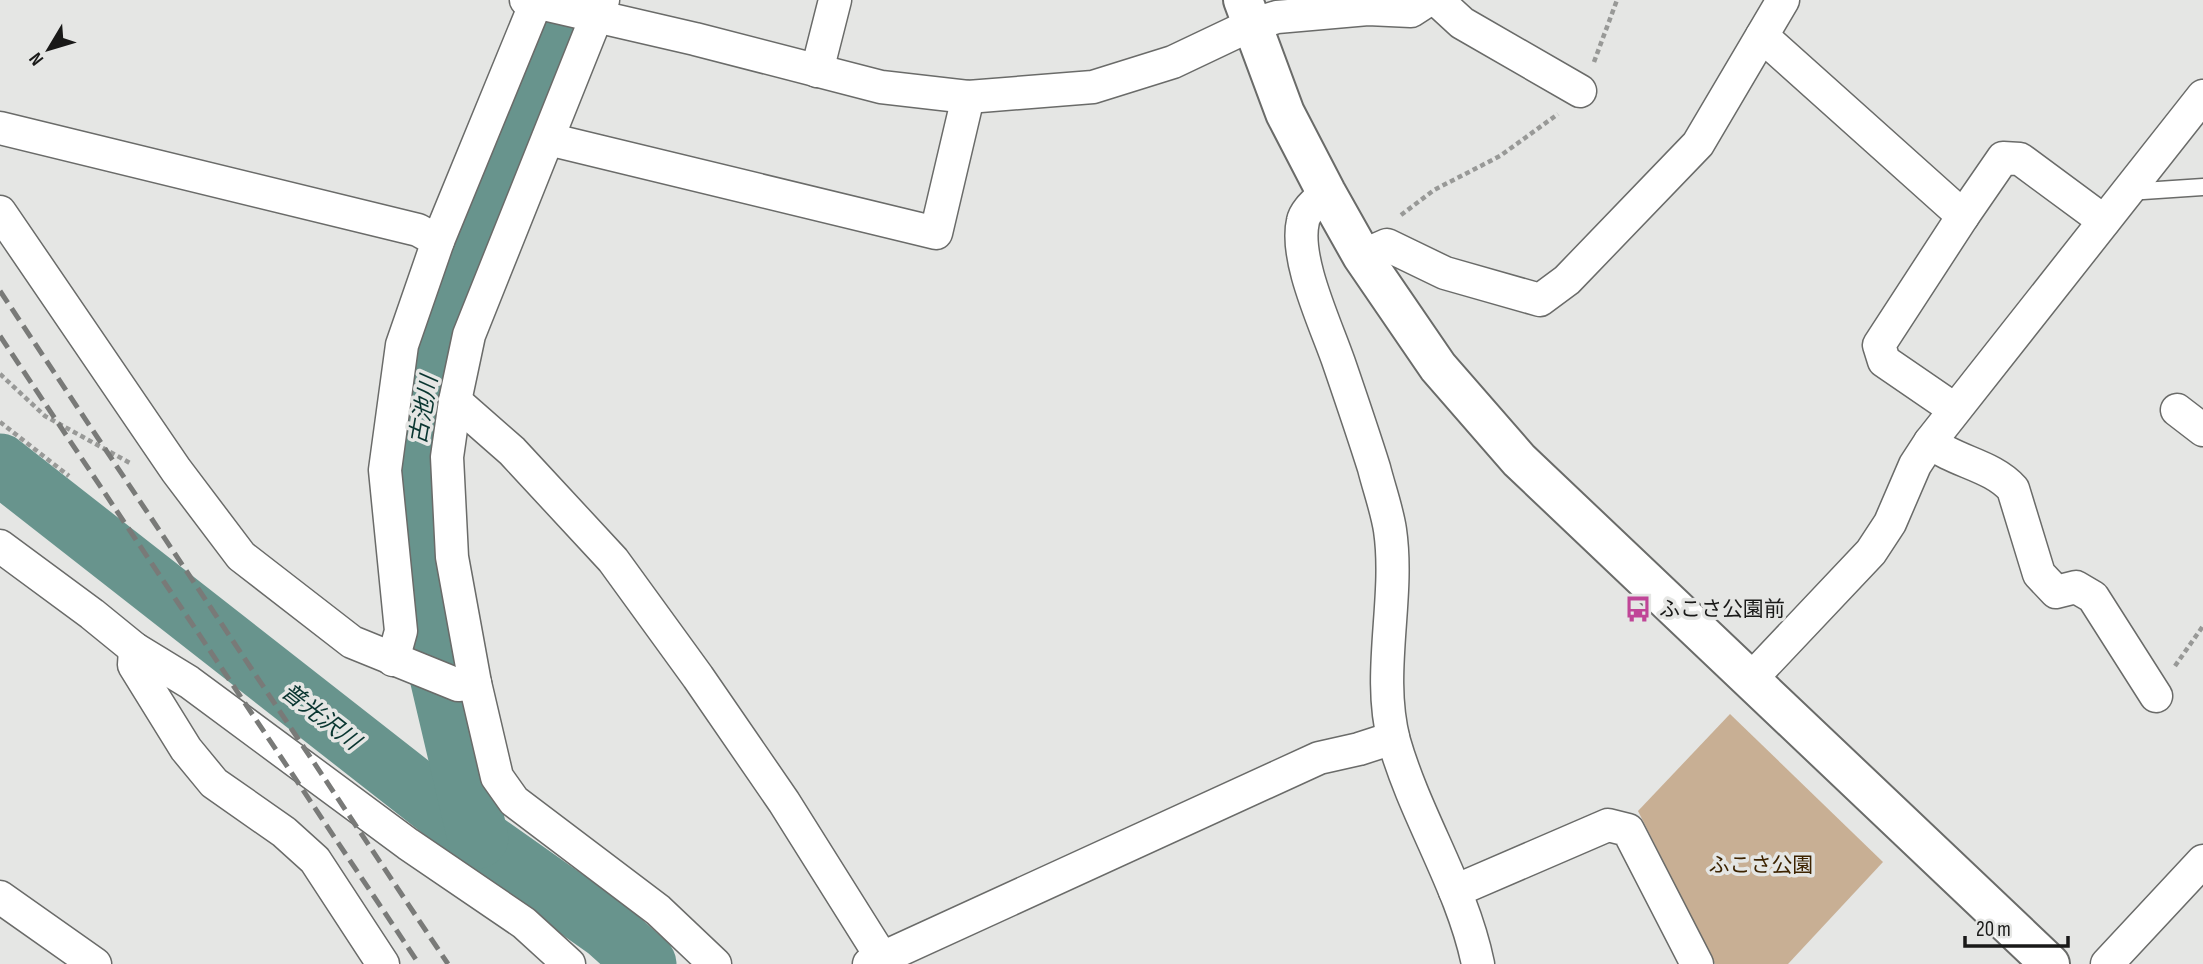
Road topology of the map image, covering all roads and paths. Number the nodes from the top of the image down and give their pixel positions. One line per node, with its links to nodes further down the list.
1 (835, 0): 11 (street)
2 (1428, 0): 7 (street)
3 (1437, 0): 12 (street)
4 (1617, 0): 12 (path)
5 (1783, 0): 10 (street)
6 (538, 2): 8 (street); 23 (street)
7 (1367, 5): 9 (street)
8 (593, 10): 11 (street); 16 (street)
9 (1247, 13): 14 (street); 19 (street)
10 (1762, 36): 21 (street); 24 (street)
11 (817, 71): 14 (street)
12 (1580, 91): 24 (path)
13 (2203, 96): 18 (street)
14 (968, 97): 16 (street)
15 (0, 128): 23 (street)
16 (548, 139): 26 (street)
17 (2203, 187): 18 (lane)
18 (2130, 189): 22 (street)
19 (1326, 192): 24 (street); 41 (street)
20 (0, 212): 32 (street)
21 (1963, 216): 22 (street); 27 (street)
22 (2104, 220): 27 (street)
23 (438, 241): 37 (street)
24 (1375, 251): 38 (street)
25 (0, 374): 32 (path)
26 (455, 401): 39 (street); 46 (street)
27 (1954, 409): 31 (street)
28 (2177, 410): 30 (street)
29 (0, 422): 33 (path)
30 (2203, 430)
31 (1930, 442): 38 (street); 40 (street)
32 (176, 470): 37 (street)
33 (69, 477)
34 (0, 546): 36 (street)
35 (2203, 626): 40 (path)
36 (135, 649): 48 (street); 49 (street)
37 (405, 664): 39 (street)
38 (1750, 680): 45 (street)
39 (466, 684): 50 (street)
40 (2156, 696)
41 (1393, 738): 43 (street); 46 (street)
42 (2198, 876): 53 (street)
43 (1455, 891): 51 (street); 52 (street)
44 (0, 897): 47 (street)
45 (2040, 960)
46 (876, 961)
47 (95, 964)
48 (383, 964)
49 (569, 964)
50 (715, 964)
51 (1478, 964)
52 (1697, 964)
53 (2107, 964)

